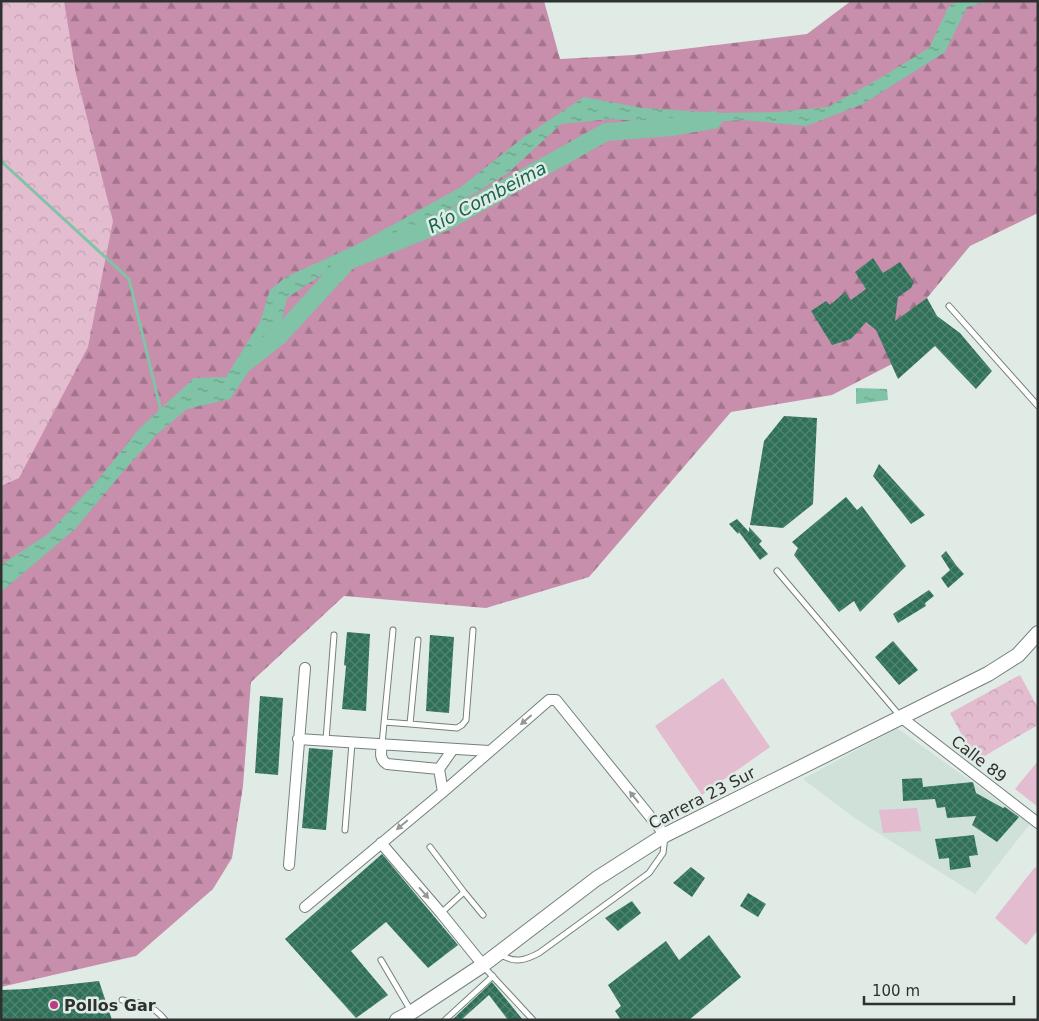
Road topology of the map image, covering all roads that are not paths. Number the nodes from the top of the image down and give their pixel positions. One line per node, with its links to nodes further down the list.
1 (949, 306): 2 (lane)
2 (1038, 406)
3 (777, 571): 10 (lane)
4 (393, 630): 11 (lane)
5 (473, 630): 12 (lane)
6 (1038, 633): 10 (main road, Carrera 23 Sur)
7 (334, 635): 14 (lane)
8 (418, 640): 12 (lane)
9 (305, 668): 13 (street)
10 (902, 718): 21 (street, Calle 89); 23 (main road, Carrera 23 Sur)
11 (384, 722): 12 (lane); 16 (lane)
12 (410, 724)
13 (298, 738): 14 (street); 26 (street)
14 (326, 740): 15 (street)
15 (352, 742): 16 (street); 22 (lane)
16 (382, 744): 17 (street); 19 (street)
17 (453, 749): 18 (street); 19 (street)
18 (489, 751): 20 (street); 23 (street, one-way to 18)
19 (438, 769): 20 (street)
20 (443, 792): 24 (street, one-way to 24)
21 (1038, 823)
22 (345, 830)
23 (665, 835): 31 (main road, Carrera 23 Sur); 31 (lane)
24 (380, 844): 28 (street); 29 (street, one-way to 29)
25 (430, 848): 27 (lane)
26 (288, 865)
27 (464, 892): 29 (lane); 30 (lane)
28 (305, 907)
29 (441, 913): 33 (street)
30 (483, 915)
31 (498, 953): 33 (main road, Carrera 23 Sur)
32 (381, 960): 36 (lane)
33 (482, 965): 34 (lane); 36 (main road, Carrera 23 Sur)
34 (493, 976): 39 (lane); 40 (lane)
35 (122, 1000): 37 (lane)
36 (412, 1012): 38 (main road, Carrera 23 Sur)
37 (164, 1019)
38 (397, 1020)
39 (444, 1020)
40 (533, 1020)

